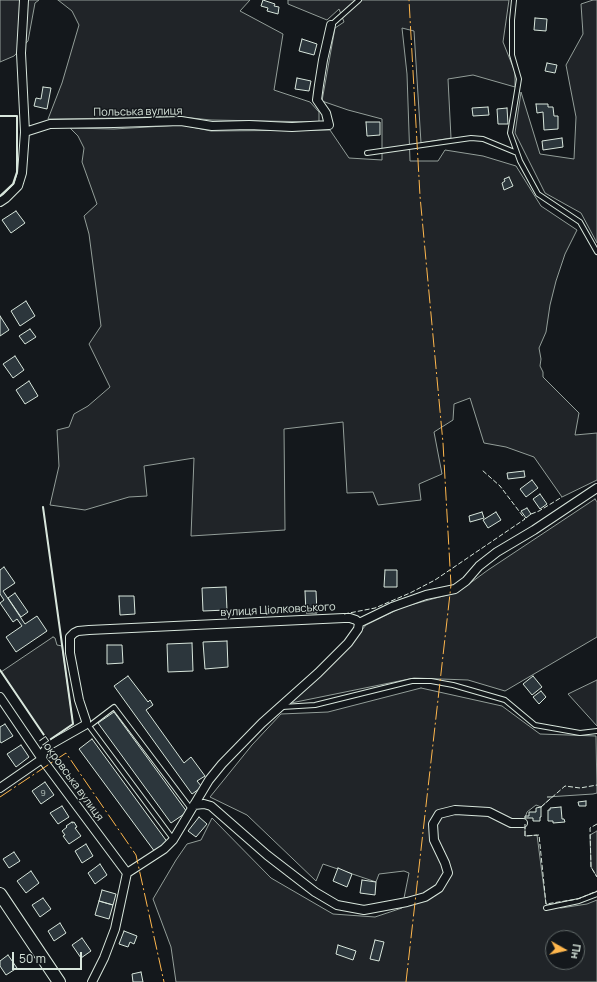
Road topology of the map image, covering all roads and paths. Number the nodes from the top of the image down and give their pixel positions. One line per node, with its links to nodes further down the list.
1 (24, 0): 5 (street)
2 (359, 0): 4 (lane)
3 (514, 0): 6 (lane)
4 (331, 25): 5 (street, Польська вулиця)
5 (24, 132): 8 (street)
6 (517, 152): 7 (lane); 9 (lane)
7 (367, 153)
8 (0, 202)
9 (597, 252)
10 (597, 488): 11 (street)
11 (359, 624): 13 (street); 14 (street, вулиця Ціолковського)
12 (0, 697): 16 (street, Покровська вулиця)
13 (280, 707): 15 (lane); 18 (street)
14 (87, 725): 16 (street); 18 (lane); 20 (lane)
15 (597, 732)
16 (42, 759): 17 (street); 21 (street, Покровська вулиця)
17 (0, 788)
18 (193, 807): 19 (street); 20 (street)
19 (523, 823)
20 (173, 840): 21 (street)
21 (127, 873): 26 (street)
22 (0, 894): 25 (street)
23 (597, 894): 24 (lane)
24 (546, 908)
25 (59, 982)
26 (92, 982)

